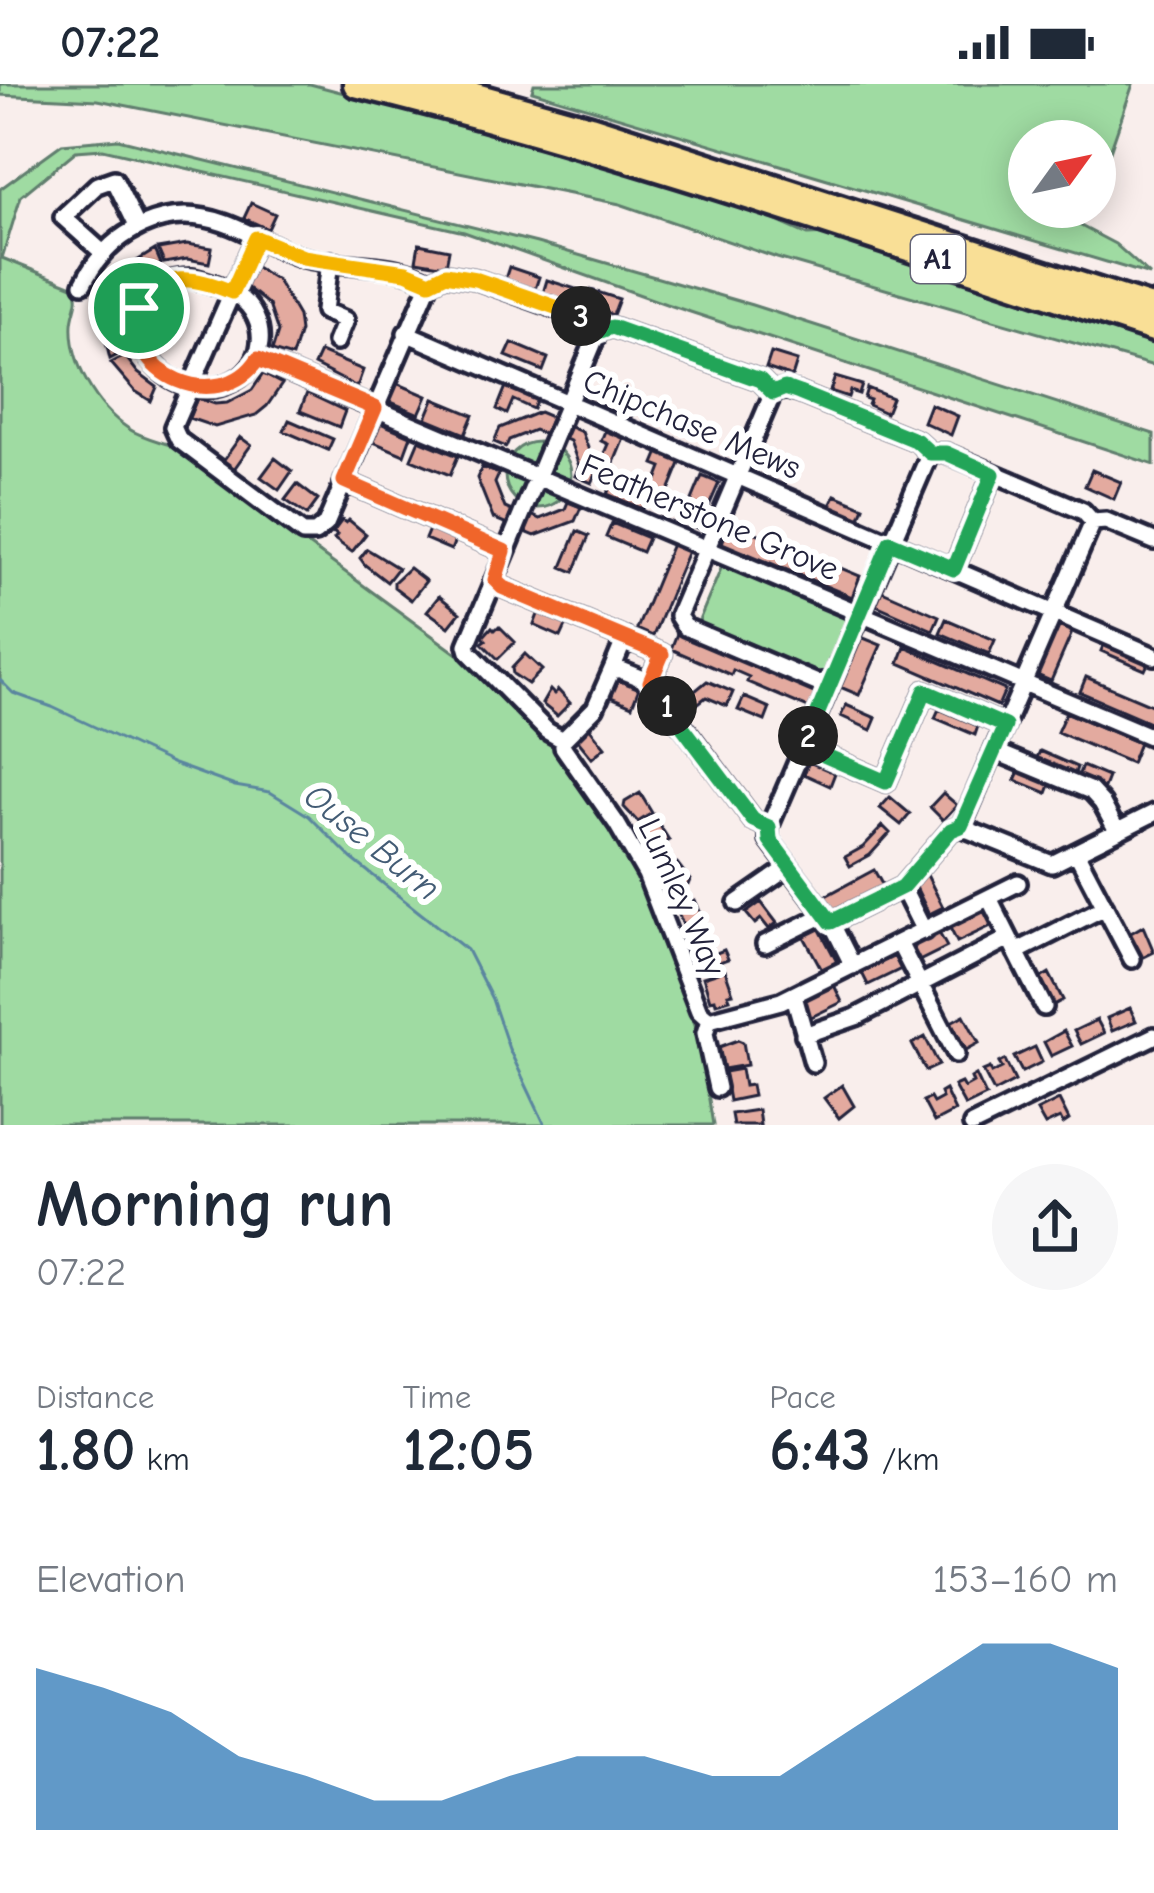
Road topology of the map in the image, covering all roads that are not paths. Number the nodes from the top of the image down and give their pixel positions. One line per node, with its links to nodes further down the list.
1 (356, 84): 11 (highway, A1)
2 (433, 84): 10 (highway, A1)
3 (137, 226): 4 (street); 5 (street); 5 (street)
4 (256, 238): 6 (street); 9 (street)
5 (103, 252): 8 (street)
6 (330, 261): 7 (street); 14 (street)
7 (430, 282): 12 (street); 13 (street)
8 (83, 284)
9 (232, 292): 15 (street); 16 (street); 16 (street)
10 (1154, 309)
11 (1154, 329)
12 (598, 332): 17 (street); 18 (street)
13 (406, 333): 18 (street, Chipchase Mews); 19 (street)
14 (336, 341)
15 (258, 359): 16 (street); 19 (street, Featherstone Grove)
16 (191, 386): 24 (street)
17 (773, 393): 20 (street); 22 (street)
18 (567, 403): 22 (street, Chipchase Mews); 23 (street)
19 (375, 408): 23 (street, Featherstone Grove); 24 (street)
20 (930, 453): 21 (street); 26 (street)
21 (993, 474): 25 (street); 30 (street)
22 (736, 475): 26 (street, Chipchase Mews); 28 (street)
23 (536, 476): 28 (street, Featherstone Grove); 29 (street)
24 (344, 481): 29 (street)
25 (1093, 522): 27 (street); 32 (street)
26 (890, 542): 30 (street, Chipchase Mews); 33 (street)
27 (1154, 542)
28 (706, 548): 33 (street, Featherstone Grove); 37 (street)
29 (504, 551): 31 (street)
30 (954, 569): 32 (street, Chipchase Mews)
31 (495, 580): 34 (street); 42 (street, Lumley Way)
32 (1053, 612): 35 (street, Chipchase Mews); 39 (street)
33 (860, 613): 37 (street); 39 (street, Featherstone Grove)
34 (625, 638): 36 (street); 38 (street)
35 (1154, 656)
36 (613, 667): 38 (street); 42 (street)
37 (832, 680): 43 (street)
38 (650, 682): 47 (street)
39 (1023, 682): 40 (street); 41 (street, Featherstone Grove)
40 (1005, 726): 43 (street); 44 (street)
41 (1154, 738)
42 (563, 740): 66 (street, Lumley Way)
43 (803, 746): 47 (street)
44 (994, 751): 46 (street); 48 (street)
45 (1154, 813): 48 (street)
46 (961, 826): 49 (street); 52 (street)
47 (769, 827): 50 (street)
48 (1117, 831): 49 (street)
49 (1076, 852): 55 (street)
50 (789, 866): 54 (street); 56 (street)
51 (1018, 883): 53 (street)
52 (902, 887): 56 (street); 57 (street)
53 (988, 898): 57 (street); 60 (street)
54 (737, 903)
55 (1106, 907): 60 (street); 61 (street)
56 (828, 918): 59 (street); 62 (street)
57 (924, 931): 58 (street)
58 (899, 943): 62 (street); 63 (street)
59 (765, 944)
60 (1013, 945): 63 (street); 65 (street)
61 (1132, 959)
62 (853, 966): 64 (street)
63 (920, 984): 67 (street); 69 (street)
64 (794, 995): 66 (street); 67 (street)
65 (1044, 1007)
66 (709, 1020): 71 (street, Lumley Way)
67 (804, 1035): 70 (street)
68 (1154, 1036): 72 (street)
69 (956, 1054)
70 (813, 1063)
71 (717, 1088)
72 (972, 1125)

